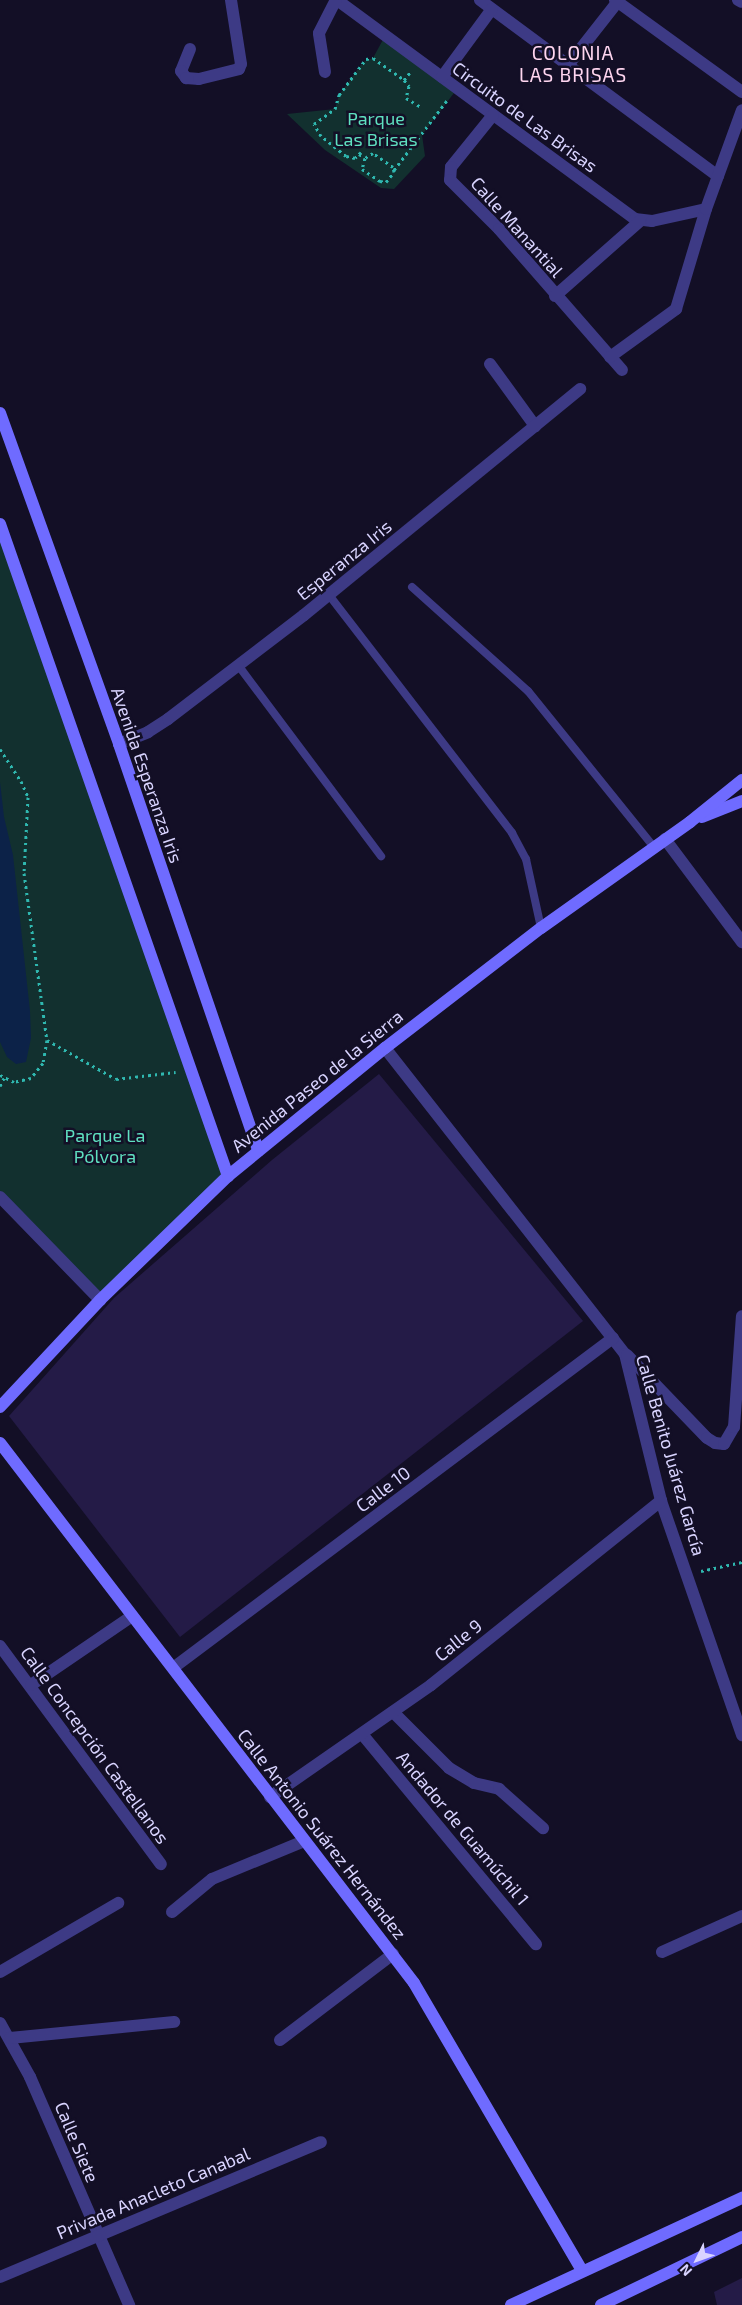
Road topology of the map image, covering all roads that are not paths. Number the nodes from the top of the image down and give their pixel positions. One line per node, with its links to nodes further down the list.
1 (231, 0): 8 (street)
2 (337, 0): 10 (street); 11 (street, Circuito de Las Brisas)
3 (480, 0): 7 (street)
4 (738, 0): 6 (street)
5 (617, 1): 9 (street); 12 (street)
6 (742, 2)
7 (492, 9): 9 (street); 11 (street)
8 (190, 49)
9 (568, 65): 15 (street)
10 (325, 72)
11 (442, 77): 14 (street, Circuito de Las Brisas)
12 (742, 92)
13 (742, 110): 15 (street)
14 (493, 115): 17 (street, Circuito de Las Brisas); 18 (street, Calle Manantial)
15 (718, 176): 16 (street)
16 (706, 209): 17 (street); 19 (street)
17 (640, 221): 18 (street, Calle Manantial)
18 (555, 296): 19 (street)
19 (610, 357): 21 (street)
20 (490, 364): 24 (street)
21 (622, 370)
22 (580, 389): 24 (street, Esperanza Iris)
23 (0, 413): 25 (street, Avenida Esperanza Iris)
24 (535, 426): 28 (street, Esperanza Iris)
25 (6, 450): 30 (street, Avenida Esperanza Iris)
26 (0, 524): 41 (street)
27 (412, 587): 35 (lane)
28 (328, 595): 29 (street, Esperanza Iris); 37 (lane)
29 (238, 665): 30 (street, Esperanza Iris); 36 (lane)
30 (119, 744): 40 (street, Avenida Esperanza Iris)
31 (742, 780): 33 (street, Avenida Paseo de la Sierra)
32 (742, 801): 33 (street, Avenida Paseo de la Sierra)
33 (690, 822): 34 (street, Avenida Paseo de la Sierra)
34 (665, 839): 35 (street, Avenida Paseo de la Sierra); 38 (street)
35 (654, 847): 37 (street, Avenida Paseo de la Sierra)
36 (381, 856)
37 (541, 928): 39 (street, Avenida Paseo de la Sierra)
38 (742, 942)
39 (385, 1048): 40 (street, Avenida Paseo de la Sierra); 45 (street, Calle Benito Juárez García)
40 (258, 1151): 41 (street, Avenida Paseo de la Sierra)
41 (228, 1176): 43 (street, Avenida Paseo de la Sierra)
42 (0, 1197): 43 (street)
43 (100, 1300): 47 (street, Avenida Paseo de la Sierra)
44 (742, 1316): 46 (street)
45 (613, 1338): 46 (street, Calle Benito Juárez García); 52 (street, Calle 10)
46 (625, 1354): 49 (street, Calle Benito Juárez García)
47 (0, 1407)
48 (0, 1443): 50 (street, Calle Antonio Suárez Hernández)
49 (661, 1501): 54 (street, Calle 9); 56 (street, Calle Benito Juárez García)
50 (132, 1616): 52 (street, Calle Antonio Suárez Hernández); 53 (street)
51 (0, 1646): 53 (street, Calle Concepción Castellanos)
52 (173, 1668): 57 (street, Calle Antonio Suárez Hernández)
53 (30, 1685): 60 (street, Calle Concepción Castellanos)
54 (394, 1712): 55 (street, Calle 9); 58 (street)
55 (362, 1734): 57 (street, Calle 9); 64 (street, Andador de Guamúchil 1)
56 (742, 1736)
57 (270, 1797): 59 (street, Calle Antonio Suárez Hernández)
58 (543, 1828)
59 (304, 1841): 62 (street); 66 (street, Calle Antonio Suárez Hernández)
60 (161, 1864)
61 (118, 1903): 67 (street)
62 (172, 1912)
63 (742, 1916): 65 (street)
64 (536, 1944)
65 (662, 1952)
66 (393, 1954): 71 (street); 76 (street, Calle Antonio Suárez Hernández)
67 (0, 1972)
68 (174, 2022): 70 (street)
69 (0, 2023): 70 (street, Calle Siete)
70 (10, 2038): 74 (street, Calle Siete)
71 (280, 2040)
72 (321, 2142): 74 (street, Privada Anacleto Canabal)
73 (742, 2198): 76 (street)
74 (97, 2234): 77 (street, Privada Anacleto Canabal); 78 (street, Calle Siete)
75 (742, 2237): 80 (street)
76 (582, 2271): 79 (street)
77 (0, 2277)
78 (129, 2305)
79 (511, 2305)
80 (601, 2305)

